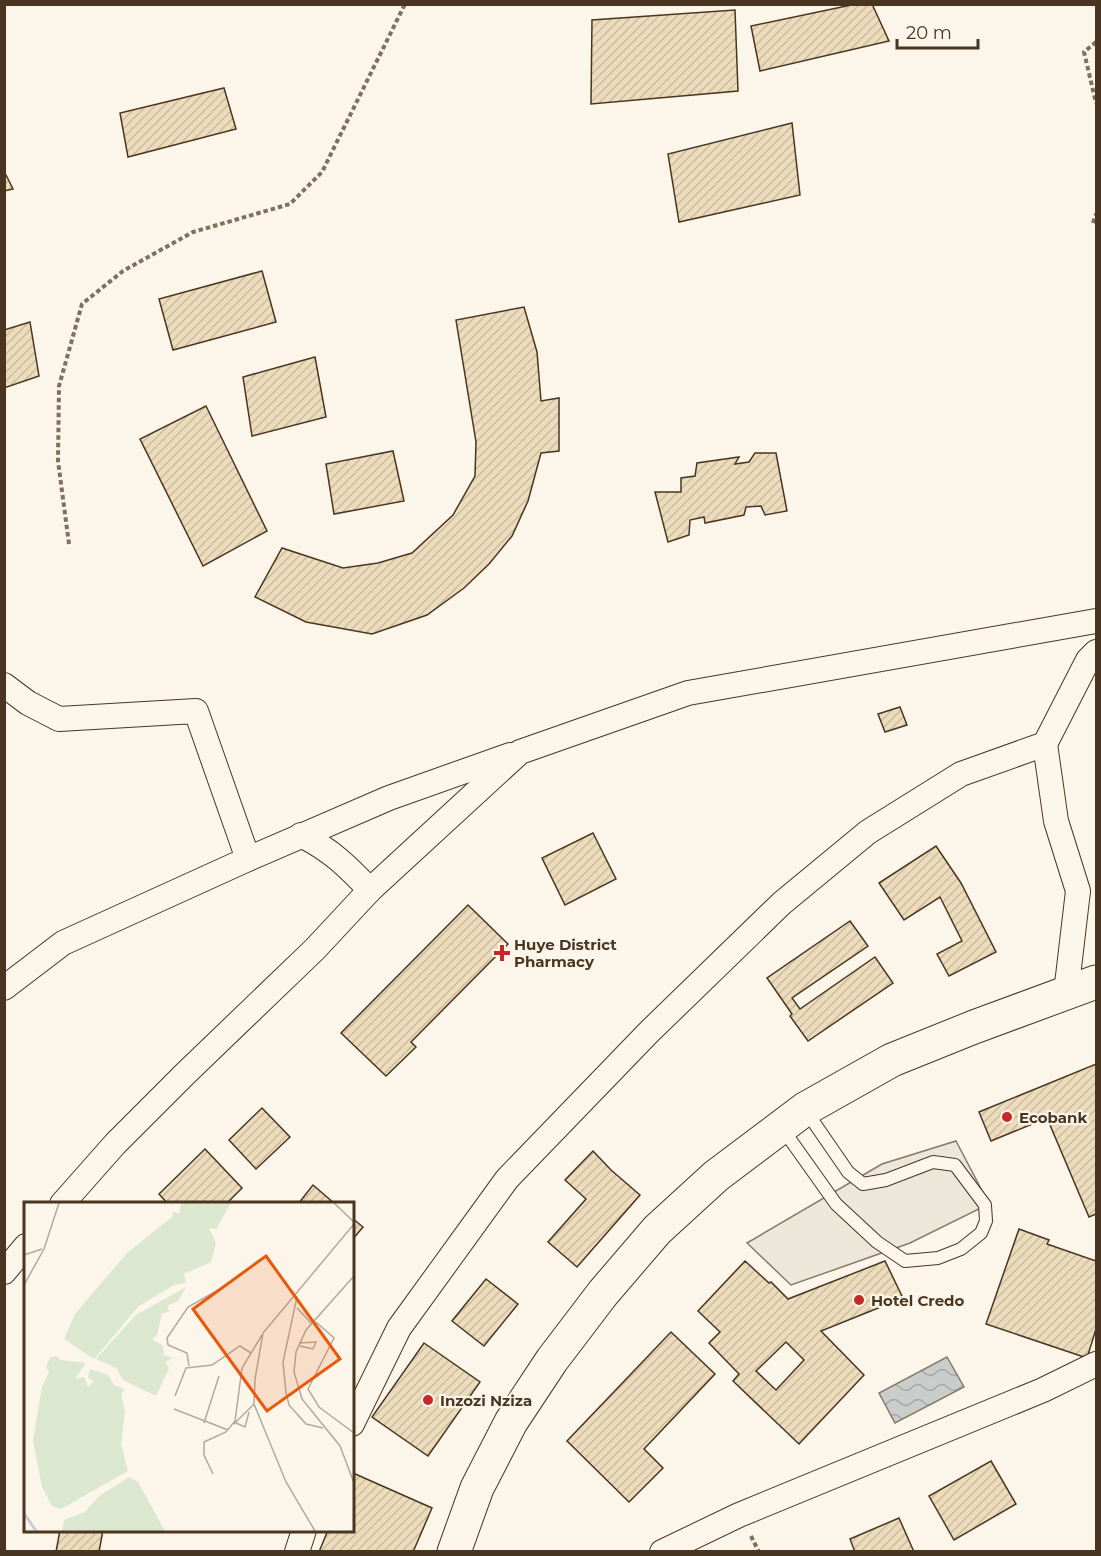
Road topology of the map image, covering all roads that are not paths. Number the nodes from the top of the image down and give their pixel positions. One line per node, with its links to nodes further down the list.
1 (1096, 621): 5 (street)
2 (1096, 652): 4 (street)
3 (4, 685): 7 (street)
4 (1045, 744): 9 (street); 19 (street)
5 (520, 752): 6 (street); 8 (street)
6 (301, 836): 7 (street); 8 (street)
7 (248, 859): 12 (street)
8 (369, 890): 15 (street)
9 (1078, 891): 10 (street); 13 (street)
10 (1096, 910)
11 (1096, 981): 13 (highway)
12 (4, 988)
13 (1066, 993): 14 (highway)
14 (793, 1118): 14 (lane); 22 (highway)
15 (63, 1202)
16 (24, 1248): 17 (street)
17 (4, 1272)
18 (1096, 1364): 23 (street)
19 (354, 1420)
20 (303, 1532): 21 (street)
21 (297, 1551)
22 (454, 1551)
23 (662, 1551)

